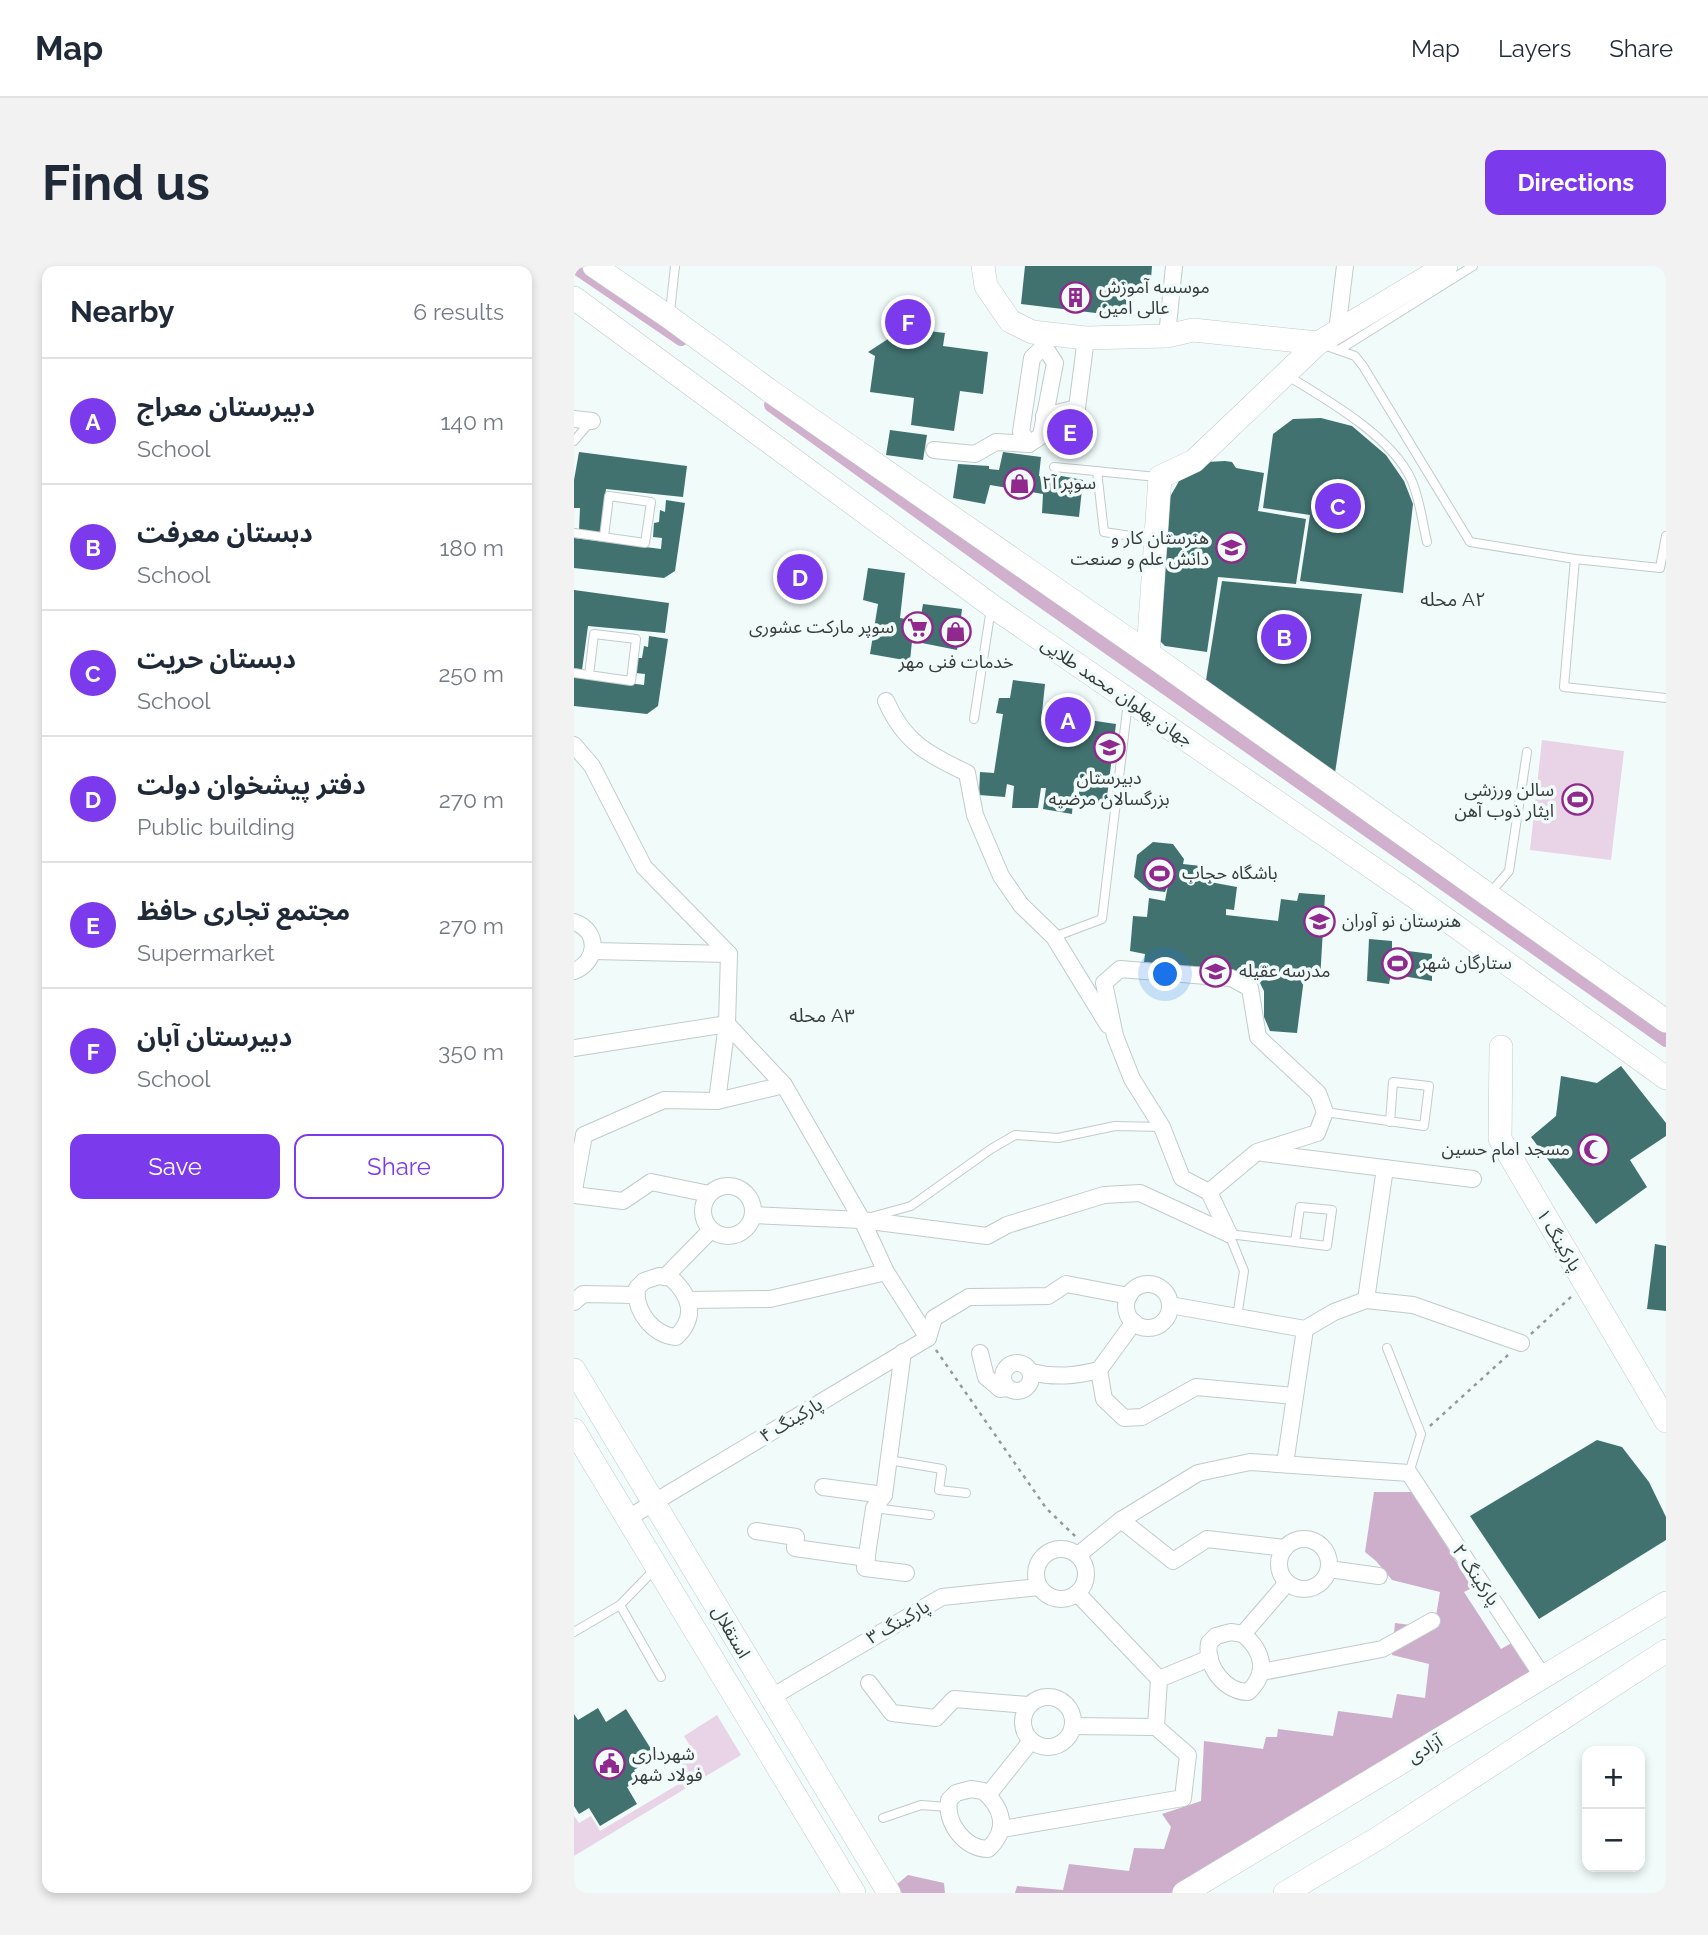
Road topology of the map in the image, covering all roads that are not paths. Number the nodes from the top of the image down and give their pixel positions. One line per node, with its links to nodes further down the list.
1 (594, 266): 9 (street)
2 (675, 266): 9 (lane)
3 (983, 266): 12 (street)
4 (1174, 266): 10 (street)
5 (1345, 266): 13 (street)
6 (1446, 266): 13 (street)
7 (1473, 266): 13 (lane)
8 (574, 298): 30 (street, جهان پهلوان محمد طلایی)
9 (669, 317): 31 (street)
10 (1167, 336): 11 (street); 13 (street)
11 (1086, 338): 12 (street); 15 (street)
12 (1045, 340): 15 (street); 19 (street)
13 (1331, 341): 14 (street); 29 (lane)
14 (1286, 374): 23 (street); 28 (lane)
15 (1044, 416): 19 (street)
16 (574, 419): 17 (street)
17 (592, 421): 18 (lane)
18 (574, 441)
19 (1029, 444): 20 (street)
20 (934, 450)
21 (1054, 467): 22 (lane)
22 (1097, 471): 23 (lane); 27 (lane)
23 (1160, 477): 27 (street)
24 (574, 533): 26 (lane)
25 (1666, 536): 29 (lane)
26 (604, 537): 26 (lane)
27 (1156, 539): 31 (street)
28 (1427, 542)
29 (1575, 559): 34 (lane)
30 (992, 606): 35 (street, جهان پهلوان محمد طلایی); 37 (lane)
31 (1149, 653): 40 (street)
32 (574, 673): 33 (lane)
33 (589, 675): 33 (lane)
34 (1666, 698)
35 (1128, 699): 42 (lane); 51 (street, جهان پهلوان محمد طلایی)
36 (886, 701): 42 (street)
37 (974, 719)
38 (575, 749): 44 (street)
39 (1527, 752): 40 (lane)
40 (1489, 895): 46 (street)
41 (574, 922): 43 (street)
42 (1054, 937): 48 (street)
43 (593, 951): 44 (street); 45 (street)
44 (729, 954): 47 (street)
45 (574, 971)
46 (1666, 1021)
47 (727, 1024): 50 (street); 52 (street); 53 (street)
48 (1115, 1036): 54 (street); 56 (street)
49 (1502, 1047): 87 (street, پارکینگ ۱)
50 (574, 1048)
51 (1666, 1078)
52 (784, 1085): 53 (street); 64 (street)
53 (717, 1101): 60 (street)
54 (1325, 1112): 55 (lane); 57 (street)
55 (1390, 1122): 55 (lane)
56 (1162, 1127): 61 (street); 64 (lane)
57 (1256, 1152): 58 (street); 61 (street)
58 (1385, 1168): 59 (street); 73 (street)
59 (1473, 1180)
60 (574, 1192): 62 (street)
61 (1209, 1192): 66 (street)
62 (709, 1194): 63 (street); 65 (street)
63 (753, 1216): 64 (street); 65 (street)
64 (862, 1220): 66 (street); 68 (street)
65 (712, 1230): 69 (street)
66 (1229, 1234): 67 (lane); 76 (lane)
67 (1295, 1242): 67 (lane)
68 (886, 1272): 72 (street); 79 (street)
69 (665, 1277): 70 (street); 72 (street)
70 (636, 1295): 72 (street); 74 (street)
71 (1129, 1296): 75 (street); 77 (street); 79 (street)
72 (688, 1300)
73 (1366, 1300): 78 (street); 80 (street)
74 (574, 1302)
75 (1170, 1305): 76 (street); 77 (street)
76 (1237, 1317): 78 (street)
77 (1134, 1322): 85 (street)
78 (1305, 1329): 86 (street)
79 (928, 1338): 82 (street, پارکینگ ۴)
80 (1521, 1343)
81 (1387, 1348): 91 (lane)
82 (903, 1352): 89 (street); 95 (street, پارکینگ ۴)
83 (980, 1353): 85 (street)
84 (574, 1370): 95 (street, استقلال)
85 (1099, 1370): 86 (street)
86 (1294, 1396): 90 (street)
87 (1666, 1421)
88 (574, 1430): 97 (street, استقلال)
89 (889, 1460): 93 (lane); 94 (street)
90 (1285, 1464): 91 (street); 98 (street)
91 (1409, 1473): 119 (street, پارکینگ ۲)
92 (823, 1487): 94 (street)
93 (966, 1493)
94 (879, 1501): 96 (lane); 102 (street)
95 (654, 1502): 97 (street, پارکینگ ۴); 122 (street, استقلال)
96 (930, 1515)
97 (628, 1518): 103 (street, استقلال)
98 (1121, 1520): 100 (street); 101 (street)
99 (756, 1531): 102 (street)
100 (1285, 1548): 104 (street); 107 (street)
101 (1082, 1551): 108 (street); 109 (street)
102 (867, 1558): 105 (street)
103 (658, 1566): 111 (lane); 131 (street, استقلال)
104 (1329, 1569): 106 (street); 107 (street)
105 (906, 1573)
106 (1379, 1576)
107 (1287, 1583): 114 (street)
108 (1039, 1587): 109 (street); 122 (street, پارکینگ ۳)
109 (1078, 1594): 120 (street)
110 (1666, 1603): 119 (street, آزادی)
111 (620, 1605): 113 (lane); 118 (lane)
112 (1432, 1621): 117 (street)
113 (574, 1632)
114 (1243, 1634): 116 (street); 117 (street)
115 (1666, 1651): 134 (street)
116 (1210, 1658): 117 (street); 120 (street)
117 (1262, 1672)
118 (661, 1677)
119 (1543, 1677): 133 (street, آزادی)
120 (1159, 1679): 125 (street)
121 (869, 1683): 123 (street)
122 (770, 1698): 132 (street, استقلال)
123 (1028, 1705): 124 (street); 126 (street)
124 (1073, 1726): 125 (street); 126 (street)
125 (1156, 1727): 130 (street)
126 (1031, 1741): 127 (street)
127 (988, 1795): 128 (street); 130 (street)
128 (948, 1807): 129 (lane); 130 (street)
129 (883, 1818)
130 (1002, 1829)
131 (854, 1893)
132 (889, 1893)
133 (1184, 1893)
134 (1284, 1893)

